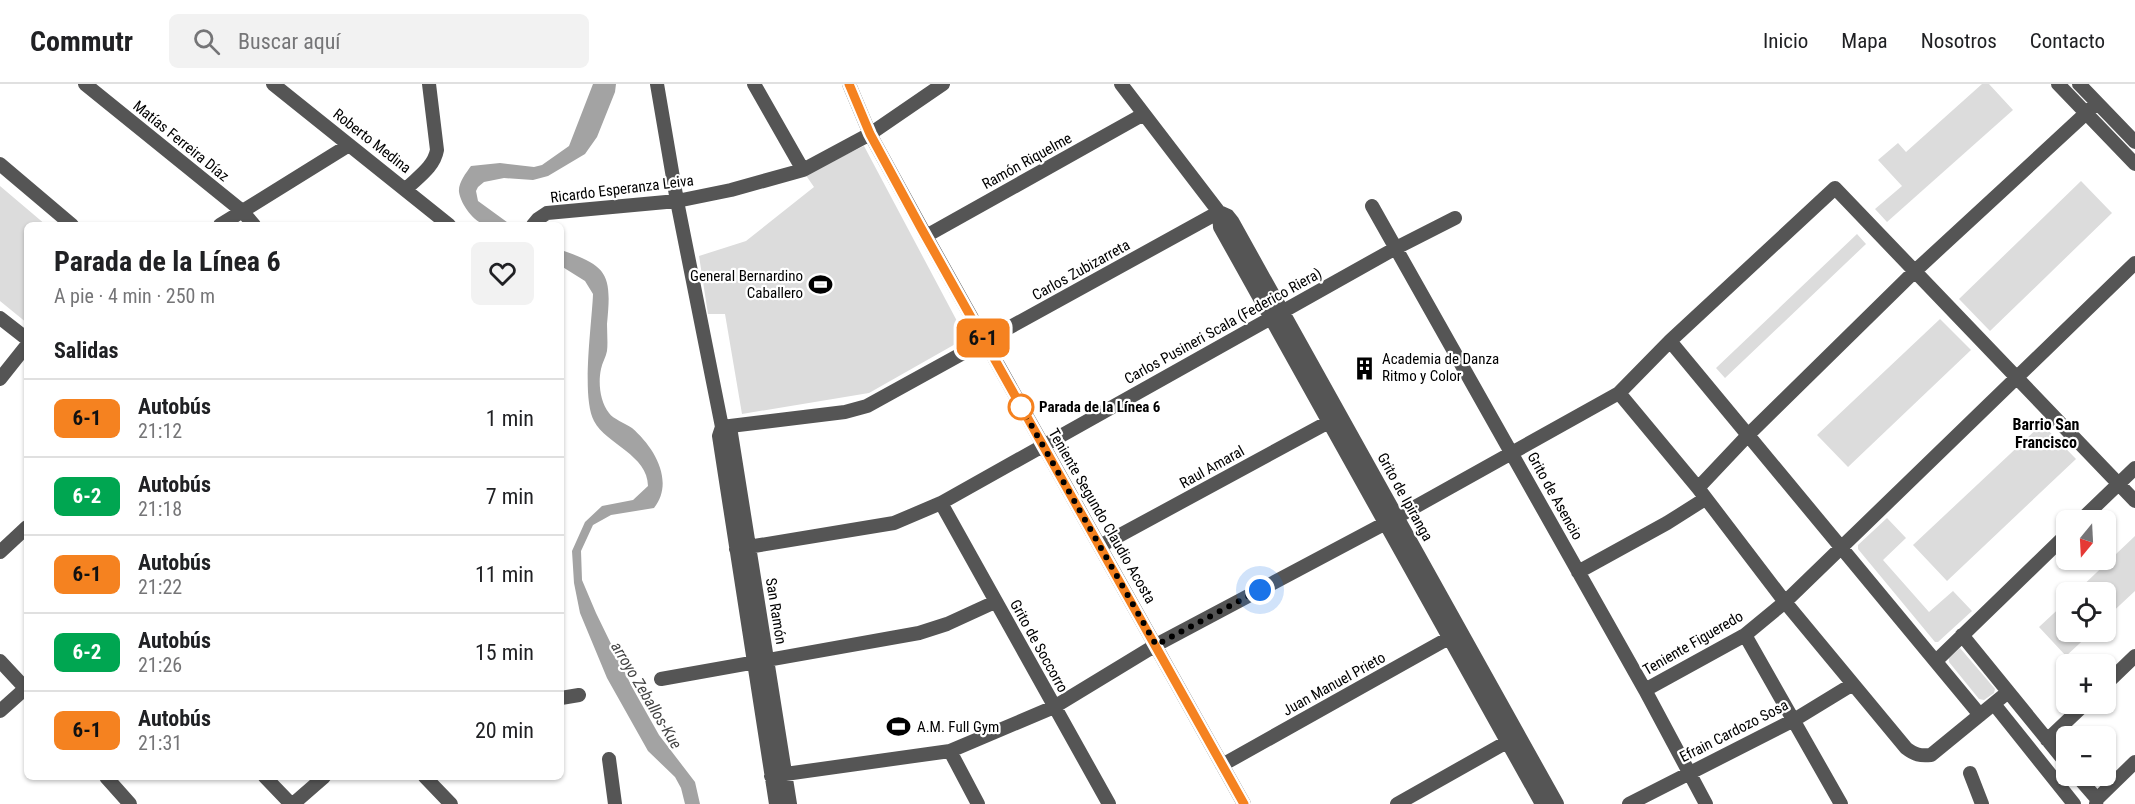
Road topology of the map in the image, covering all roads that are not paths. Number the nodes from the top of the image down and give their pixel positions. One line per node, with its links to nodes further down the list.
1 (85, 84): 23 (street, Matías Ferreira Díaz)
2 (273, 84): 16 (street, Roberto Medina)
3 (429, 84): 20 (street)
4 (657, 84): 21 (street, San Ramón)
5 (754, 84): 19 (street)
6 (849, 84): 14 (street, Teniente Segundo Claudio Acosta)
7 (943, 84): 14 (street, Ricardo Esperanza Leiva)
8 (1122, 84): 13 (street, Grito de Ipiranga)
9 (2079, 84): 11 (street)
10 (2059, 85): 12 (street)
11 (2097, 103): 12 (street); 15 (street)
12 (2086, 113): 18 (street); 34 (street)
13 (1144, 114): 24 (street, Grito de Ipiranga); 31 (street, Ramón Riquelme)
14 (870, 134): 19 (street, Ricardo Esperanza Leiva); 31 (street, Teniente Segundo Claudio Acosta)
15 (2135, 142)
16 (349, 145): 20 (street, Roberto Medina); 23 (street)
17 (0, 164): 26 (street)
18 (2135, 164)
19 (803, 170): 21 (street, Ricardo Esperanza Leiva)
20 (406, 189): 29 (street, Roberto Medina)
21 (677, 201): 30 (street, Ricardo Esperanza Leiva); 45 (street, San Ramón)
22 (1372, 206): 32 (street, Grito de Asencio)
23 (242, 212): 27 (street); 28 (street, Matías Ferreira Díaz)
24 (1219, 212): 35 (street, Grito de Ipiranga); 39 (street, Carlos Zubizarreta)
25 (1455, 218): 32 (street, Carlos Pusineri Scala (Federico Riera))
26 (68, 222)
27 (225, 222)
28 (251, 222)
29 (445, 222)
30 (536, 222)
31 (926, 236): 39 (street, Teniente Segundo Claudio Acosta)
32 (1396, 248): 35 (street, Carlos Pusineri Scala (Federico Riera)); 48 (street, Grito de Asencio)
33 (2135, 263): 41 (street, Teniente Figueredo)
34 (1915, 271): 38 (street); 41 (street); 46 (street)
35 (1277, 316): 44 (street, Grito de Ipiranga); 47 (street, Carlos Pusineri Scala (Federico Riera))
36 (0, 318): 37 (street)
37 (24, 337)
38 (1670, 341): 43 (street); 46 (street)
39 (985, 342): 45 (street, Carlos Zubizarreta); 47 (street, Teniente Segundo Claudio Acosta)
40 (24, 349): 42 (street)
41 (2016, 378): 50 (street); 60 (street, Teniente Figueredo)
42 (0, 379)
43 (1619, 393): 48 (street); 51 (street)
44 (1335, 419): 55 (street, Grito de Ipiranga); 58 (street, Raul Amaral)
45 (722, 427): 59 (street, San Ramón)
46 (1749, 434): 51 (street); 60 (street)
47 (1042, 445): 53 (street, Carlos Pusineri Scala (Federico Riera)); 58 (street, Teniente Segundo Claudio Acosta)
48 (1512, 453): 55 (street); 62 (street, Grito de Asencio)
49 (2135, 468): 50 (street)
50 (2118, 484): 52 (street); 54 (street)
51 (1701, 493): 62 (street); 64 (street)
52 (2135, 501)
53 (941, 503): 59 (street, Carlos Pusineri Scala (Federico Riera)); 63 (street, Grito de Soccorro)
54 (2091, 510)
55 (1391, 520): 67 (street, Grito de Ipiranga); 68 (street)
56 (24, 530): 61 (street)
57 (2056, 544): 66 (street)
58 (1101, 546): 68 (street, Teniente Segundo Claudio Acosta)
59 (743, 548): 70 (street, San Ramón)
60 (1841, 548): 64 (street, Teniente Figueredo); 72 (street)
61 (0, 552)
62 (1578, 572): 78 (street, Grito de Asencio)
63 (995, 602): 70 (street); 83 (street, Grito de Soccorro)
64 (1785, 602): 65 (street, Teniente Figueredo); 75 (street)
65 (1745, 634): 78 (street, Teniente Figueredo); 87 (street)
66 (1962, 634): 72 (street); 79 (street)
67 (1455, 635): 88 (street, Grito de Ipiranga); 94 (street, Juan Manuel Prieto)
68 (1156, 645): 83 (street); 94 (street, Teniente Segundo Claudio Acosta)
69 (2135, 656): 73 (street)
70 (760, 660): 74 (street); 97 (street, San Ramón)
71 (0, 661): 76 (street)
72 (1936, 661): 86 (street)
73 (2116, 674)
74 (661, 679)
75 (1853, 684): 86 (street); 87 (street, Efrain Cardozo Sosa)
76 (24, 686)
77 (24, 690): 84 (street)
78 (1645, 690): 95 (street, Grito de Asencio)
79 (2008, 692): 82 (street); 89 (street)
80 (579, 695): 81 (street)
81 (564, 698)
82 (1994, 704): 86 (street); 120 (street)
83 (1054, 707): 90 (street); 111 (street, Grito de Soccorro)
84 (0, 711)
85 (2074, 714): 89 (street)
86 (1980, 715)
87 (1794, 720): 95 (street, Efrain Cardozo Sosa); 118 (street)
88 (1513, 738): 113 (street); 114 (street, Grito de Ipiranga); 115 (street, Grito de Ipiranga)
89 (2047, 740): 91 (street)
90 (950, 751): 97 (street); 110 (street)
91 (2056, 751)
92 (609, 759): 107 (street)
93 (2135, 762): 103 (street)
94 (1222, 765): 112 (street, Teniente Segundo Claudio Acosta)
95 (1688, 772): 116 (street, Efrain Cardozo Sosa); 117 (street, Grito de Asencio)
96 (1970, 772): 119 (street)
97 (778, 775): 108 (street, San Ramón); 109 (street, San Ramón)
98 (109, 780): 104 (street)
99 (268, 780): 105 (street)
100 (320, 780): 105 (street)
101 (428, 780): 106 (street)
102 (2084, 786): 103 (street)
103 (2096, 802)
104 (130, 804)
105 (292, 804)
106 (451, 804)
107 (615, 804)
108 (776, 804)
109 (790, 804)
110 (978, 804)
111 (1109, 804)
112 (1244, 804)
113 (1397, 804)
114 (1542, 804)
115 (1557, 804)
116 (1629, 804)
117 (1706, 804)
118 (1841, 804)
119 (1982, 804)
120 (2074, 804)

